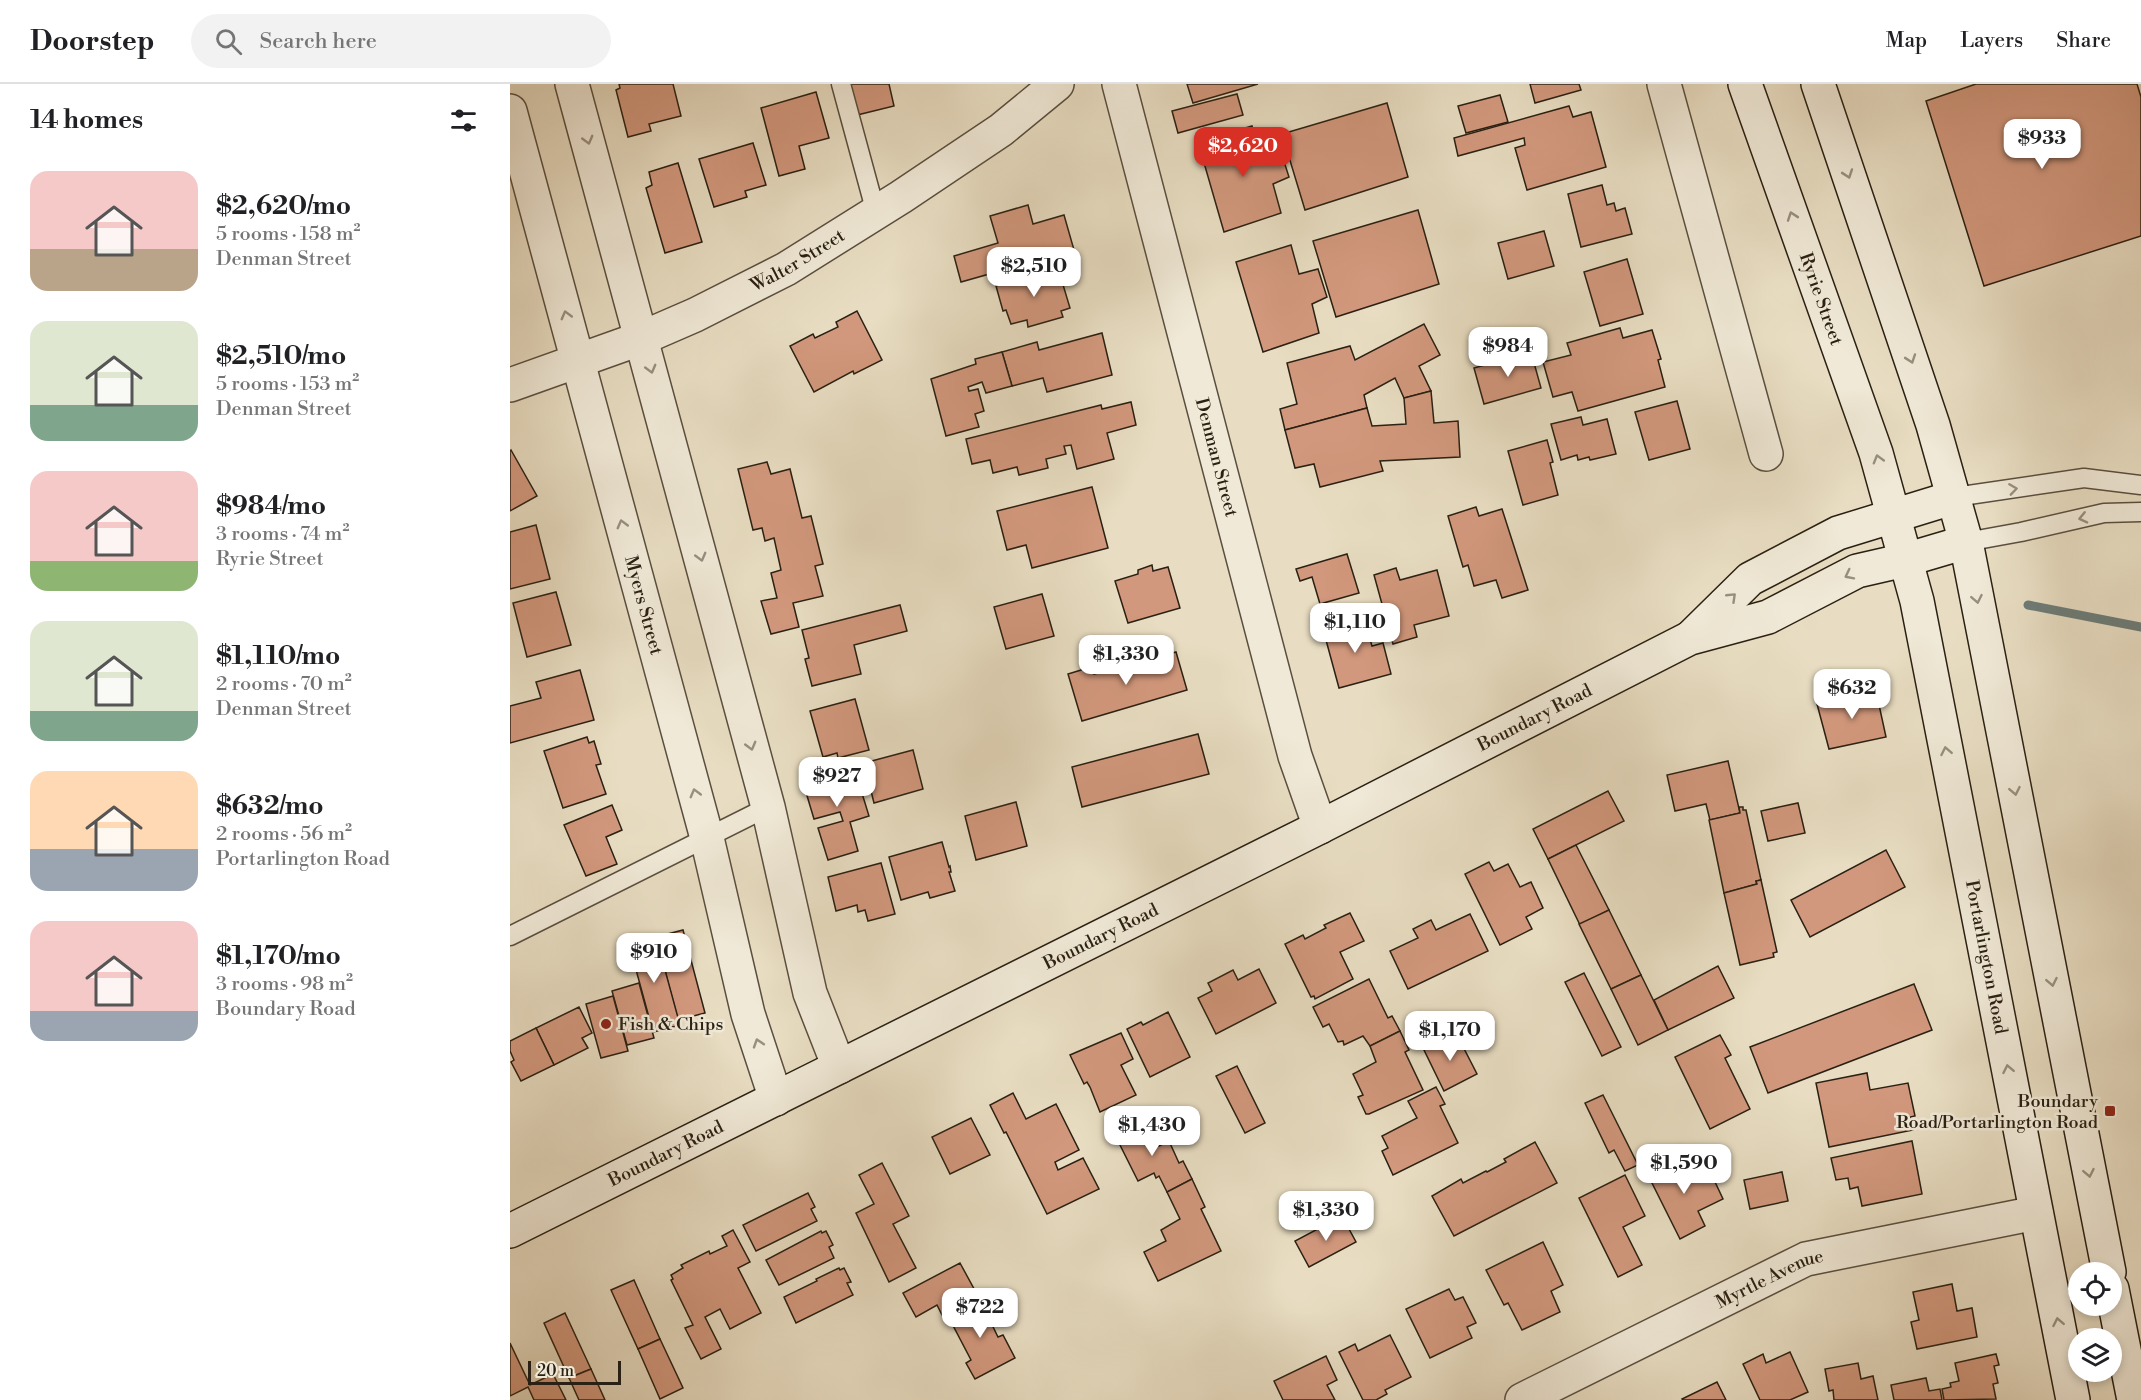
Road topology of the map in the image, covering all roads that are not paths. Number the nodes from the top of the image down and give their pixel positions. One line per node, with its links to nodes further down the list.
1 (572, 84): 10 (main road, one-way to 10)
2 (841, 84): 9 (lane)
3 (1057, 84): 9 (main road, Walter Street)
4 (1119, 84): 22 (main road, Denman Street)
5 (1664, 84): 13 (main road)
6 (1745, 84): 17 (main road, Ryrie Street, one-way to 6)
7 (1818, 84): 15 (main road, one-way to 15)
8 (510, 111): 11 (main road, Myers Street, one-way to 8)
9 (876, 213): 10 (main road, Walter Street)
10 (642, 338): 11 (main road, Walter Street); 21 (main road, one-way to 21)
11 (578, 362): 12 (main road, Walter Street); 23 (main road, Myers Street, one-way to 11)
12 (510, 385)
13 (1766, 454)
14 (2141, 485): 15 (lane, one-way to 14)
15 (1955, 497): 17 (main road, Boundary Road); 18 (main road)
16 (2141, 512): 18 (lane, one-way to 18)
17 (1893, 516): 19 (main road, Portarlington Road); 20 (main road, Boundary Road, one-way to 17)
18 (1966, 542): 19 (main road, Boundary Road); 29 (main road, one-way to 29)
19 (1905, 560): 20 (main road, Boundary Road, one-way to 20); 27 (main road, Portarlington Road, one-way to 19)
20 (1690, 638): 22 (main road, Boundary Road)
21 (768, 807): 23 (lane); 25 (main road)
22 (1320, 827): 25 (main road, Boundary Road)
23 (707, 838): 24 (lane); 26 (main road, Myers Street, one-way to 23)
24 (510, 936)
25 (839, 1067): 26 (main road, Boundary Road)
26 (776, 1099): 28 (main road, Boundary Road)
27 (2036, 1213): 31 (main road, Myrtle Avenue); 32 (main road, Portarlington Road, one-way to 27)
28 (510, 1231)
29 (2107, 1262)
30 (2117, 1316): 33 (main road)
31 (1522, 1400)
32 (2073, 1400)
33 (2134, 1400)

